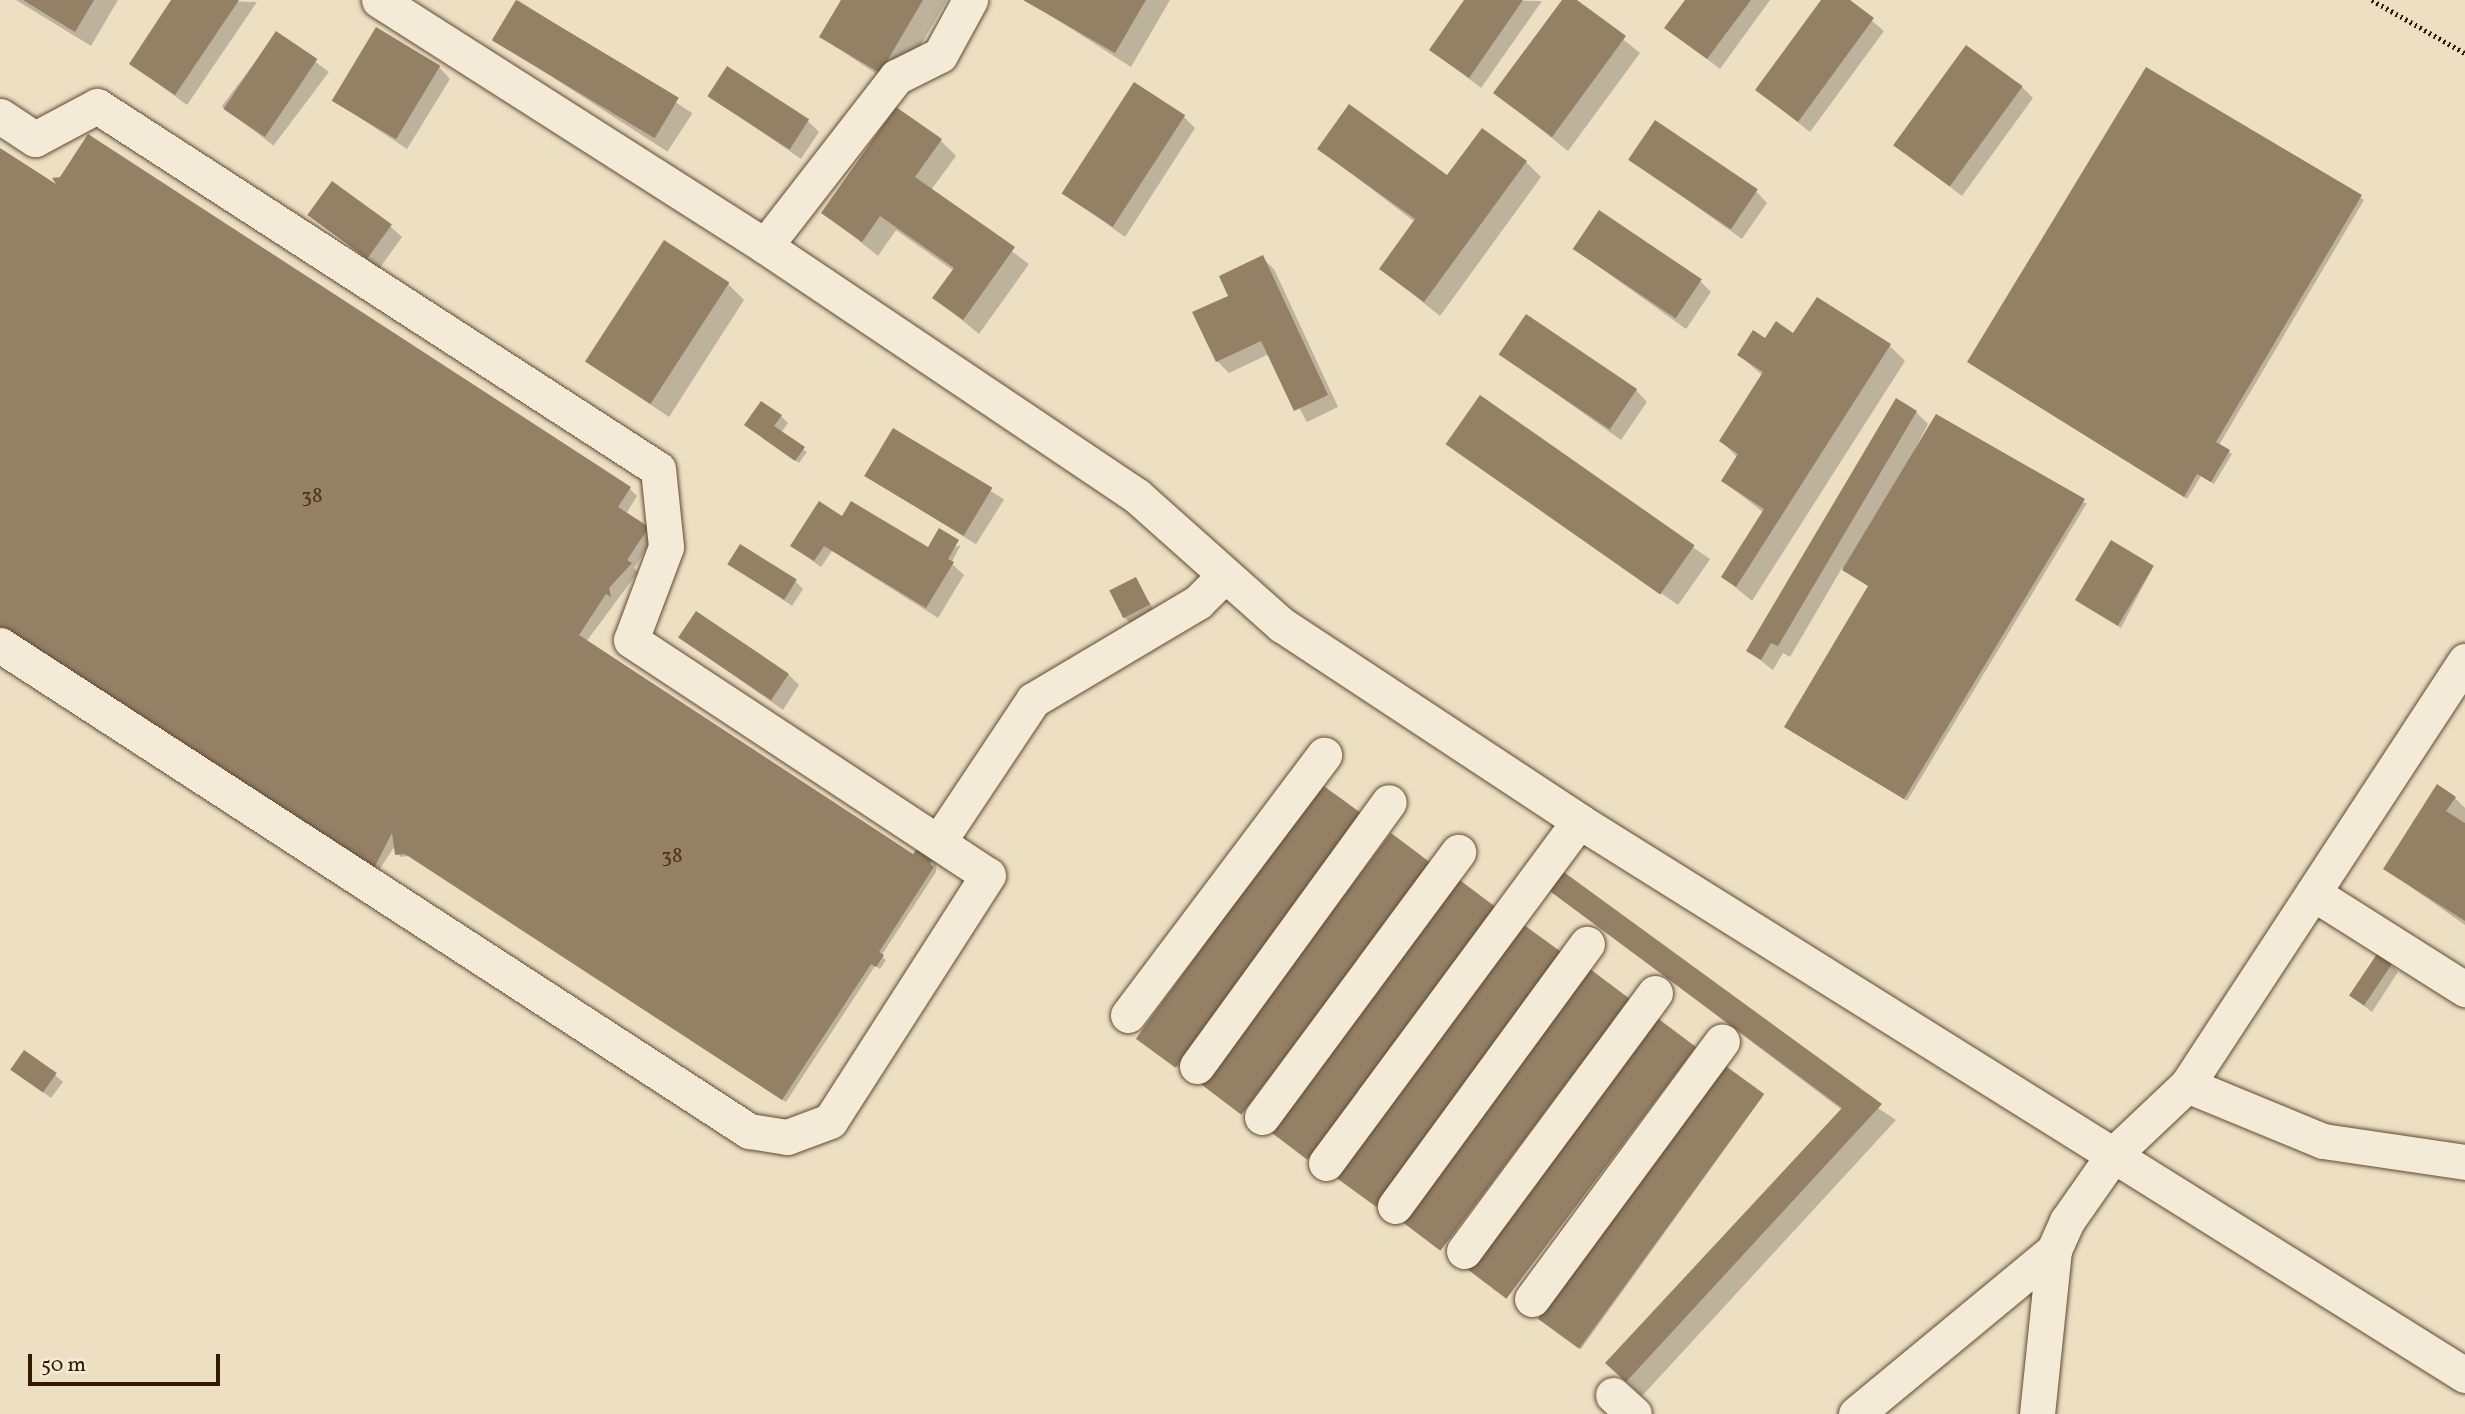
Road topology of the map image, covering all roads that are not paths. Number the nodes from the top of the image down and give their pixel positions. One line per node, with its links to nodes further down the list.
1 (379, 0): 4 (street)
2 (970, 0): 4 (street)
3 (0, 116): 11 (street)
4 (765, 246): 5 (street)
5 (1225, 575): 10 (street); 11 (street)
6 (0, 645): 11 (street)
7 (2465, 661): 13 (street)
8 (1324, 755): 17 (street)
9 (1389, 802): 19 (street)
10 (1579, 821): 22 (street); 24 (street)
11 (939, 841)
12 (1458, 852): 21 (street)
13 (2313, 893): 15 (street); 20 (street)
14 (1587, 944): 25 (street)
15 (2465, 989)
16 (1655, 993): 27 (street)
17 (1128, 1015)
18 (1722, 1041): 28 (street)
19 (1197, 1066)
20 (2187, 1084): 22 (street); 23 (street)
21 (1262, 1117)
22 (2114, 1154): 26 (street); 29 (street)
23 (2465, 1162)
24 (1326, 1163)
25 (1395, 1206)
26 (2054, 1250): 30 (street); 31 (street)
27 (1464, 1251)
28 (1532, 1299)
29 (2465, 1375)
30 (1856, 1414)
31 (2037, 1414)

